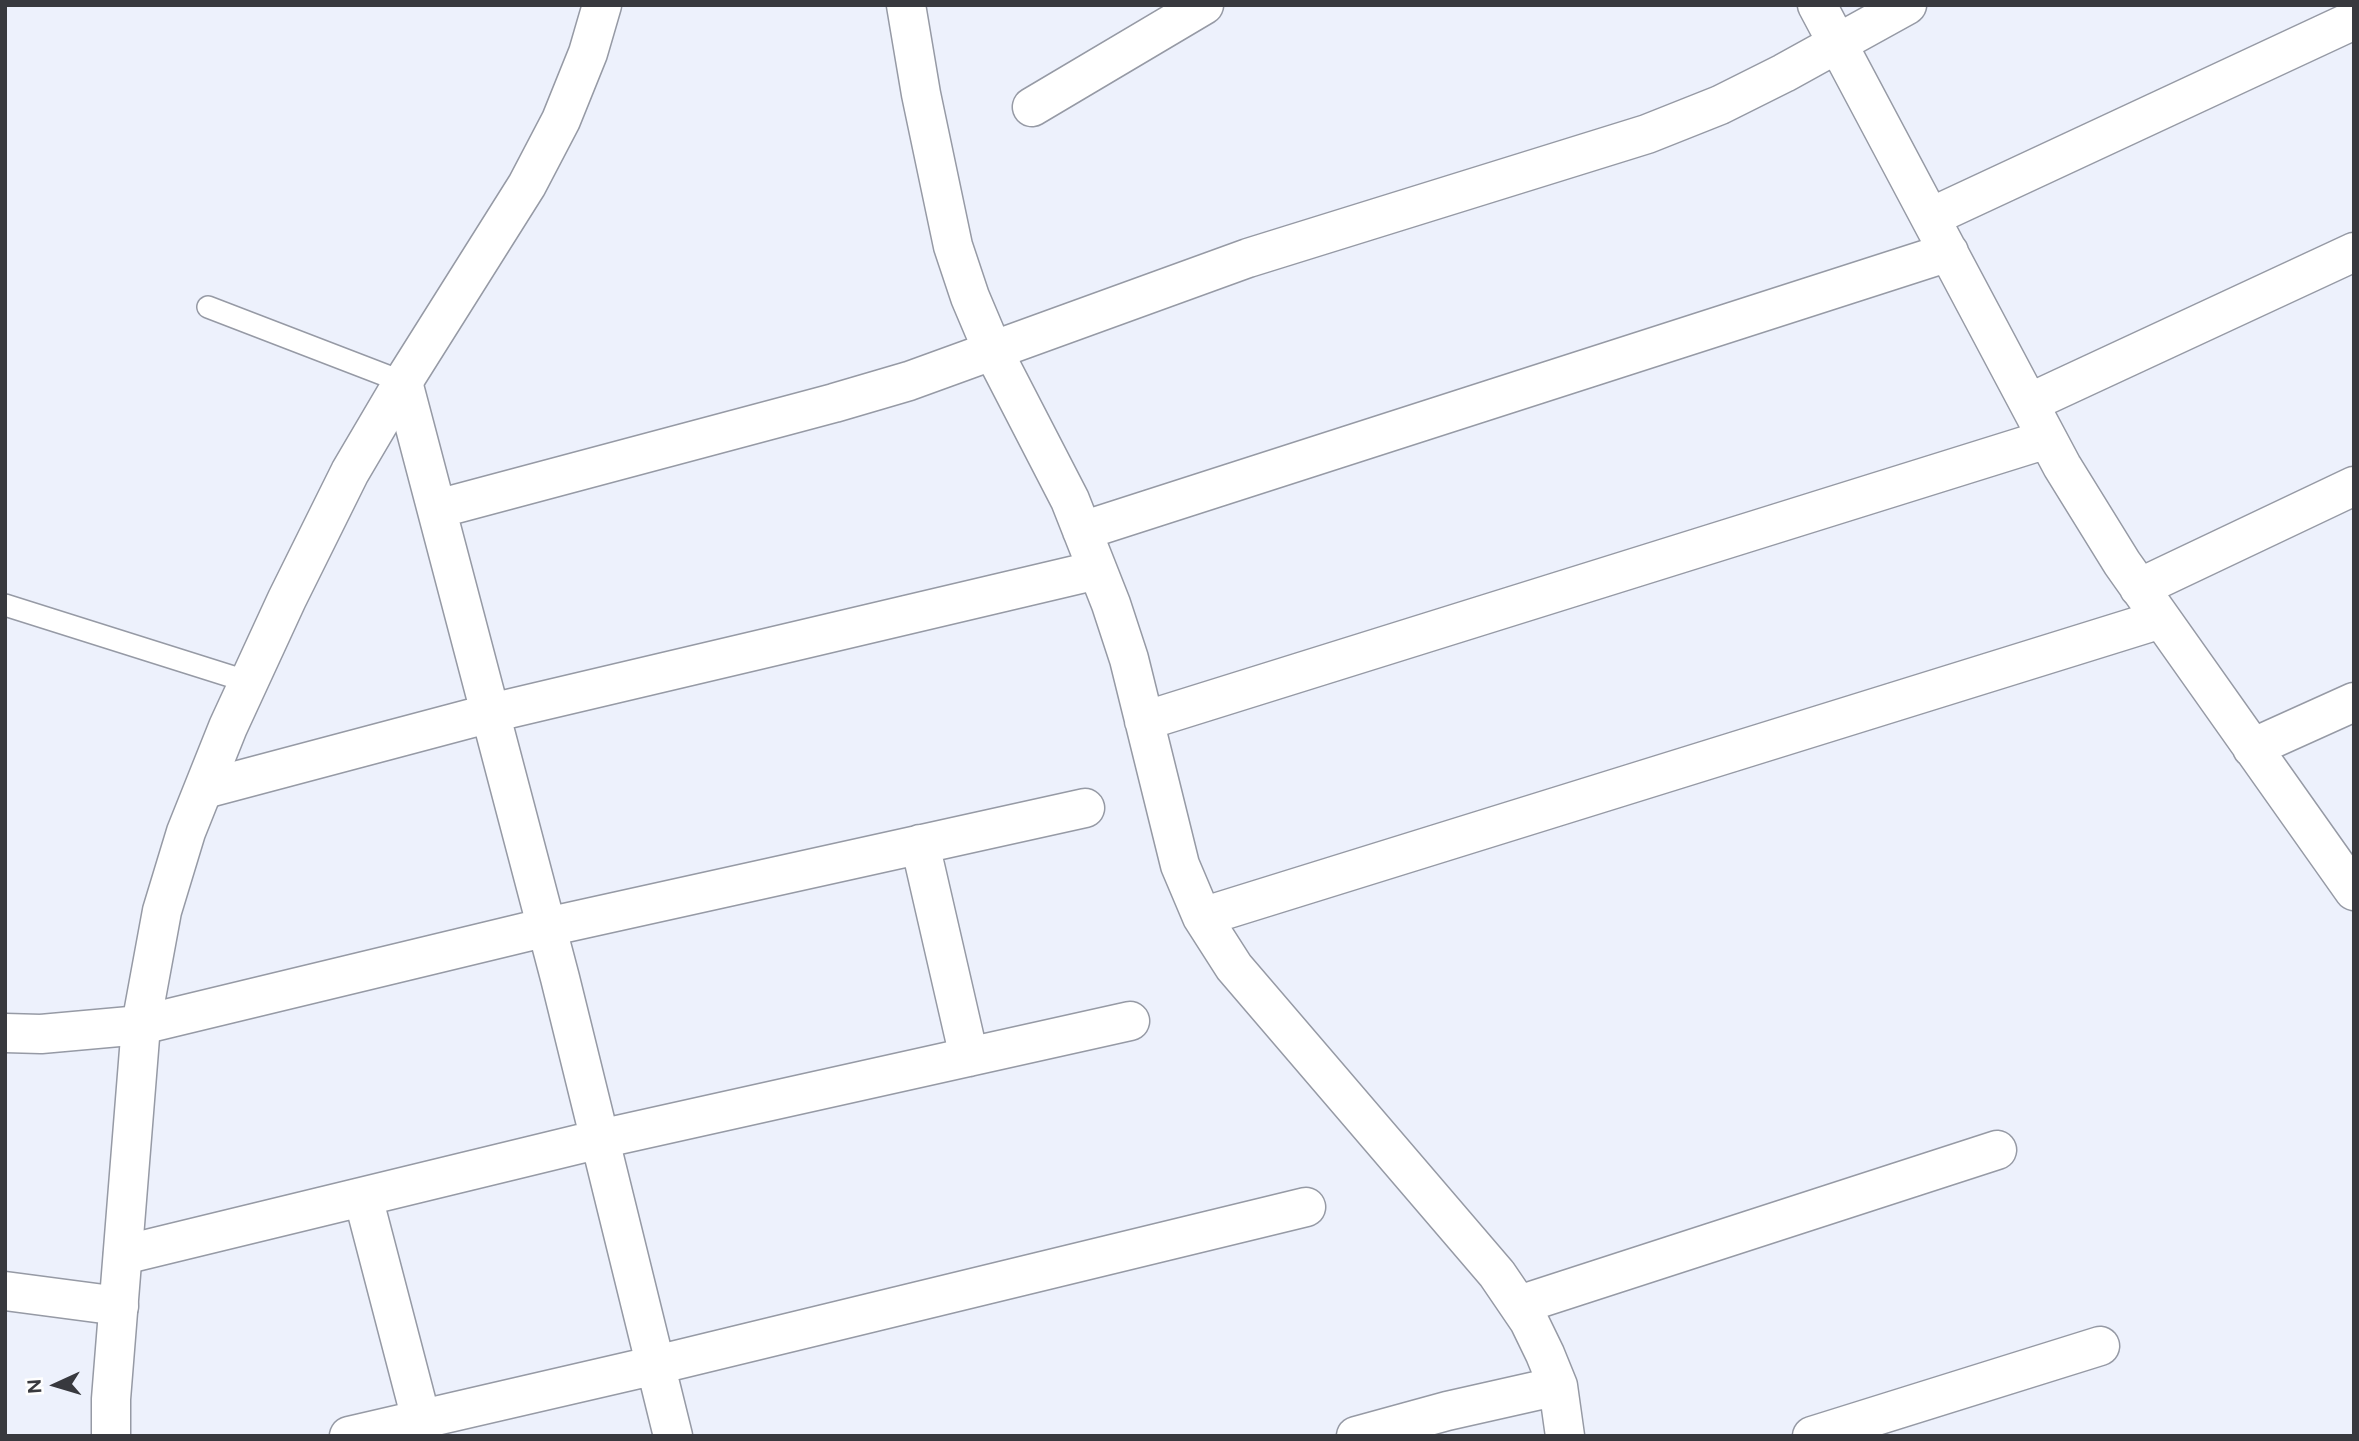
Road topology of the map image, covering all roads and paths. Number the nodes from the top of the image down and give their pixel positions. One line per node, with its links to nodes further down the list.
1 (602, 5): 14 (street)
2 (906, 5): 13 (street)
3 (1204, 5): 8 (street)
4 (1817, 5): 7 (street)
5 (1907, 5): 7 (street)
6 (2354, 20): 9 (street)
7 (1837, 43): 9 (street); 13 (street)
8 (1032, 107)
9 (1931, 217): 10 (street)
10 (1949, 252): 15 (street); 19 (street)
11 (2354, 252): 15 (street)
12 (208, 307): 14 (lane)
13 (992, 349): 18 (street); 19 (street)
14 (403, 382): 18 (street); 24 (street)
15 (2029, 403): 16 (street)
16 (2047, 439): 21 (street); 27 (street)
17 (2354, 486): 21 (street)
18 (438, 509): 26 (street)
19 (1082, 531): 20 (street)
20 (1097, 570): 26 (street); 27 (street)
21 (2139, 588): 23 (street)
22 (5, 606): 24 (lane)
23 (2161, 618): 28 (street); 33 (street)
24 (249, 682): 29 (street)
25 (2354, 702): 28 (street)
26 (491, 713): 29 (street); 34 (street)
27 (1144, 721): 33 (street)
28 (2252, 748): 32 (street)
29 (205, 789): 36 (street)
30 (1085, 808): 31 (street)
31 (920, 844): 34 (street); 38 (street)
32 (2354, 891)
33 (1202, 917): 45 (street)
34 (547, 927): 36 (street); 39 (street)
35 (1130, 1021): 38 (street)
36 (141, 1025): 37 (street); 43 (street)
37 (5, 1033)
38 (969, 1057): 39 (street)
39 (600, 1139): 41 (street); 48 (street)
40 (1997, 1150): 45 (street)
41 (363, 1197): 43 (street); 50 (street)
42 (1306, 1207): 48 (street)
43 (123, 1255): 46 (street)
44 (5, 1291): 46 (street)
45 (1519, 1305): 49 (street)
46 (119, 1306): 51 (street)
47 (2100, 1346): 56 (street)
48 (656, 1365): 50 (street); 53 (street)
49 (1558, 1385): 54 (street); 55 (street)
50 (421, 1419): 52 (street)
51 (111, 1436)
52 (349, 1436)
53 (673, 1436)
54 (1356, 1436)
55 (1565, 1436)
56 (1812, 1436)

